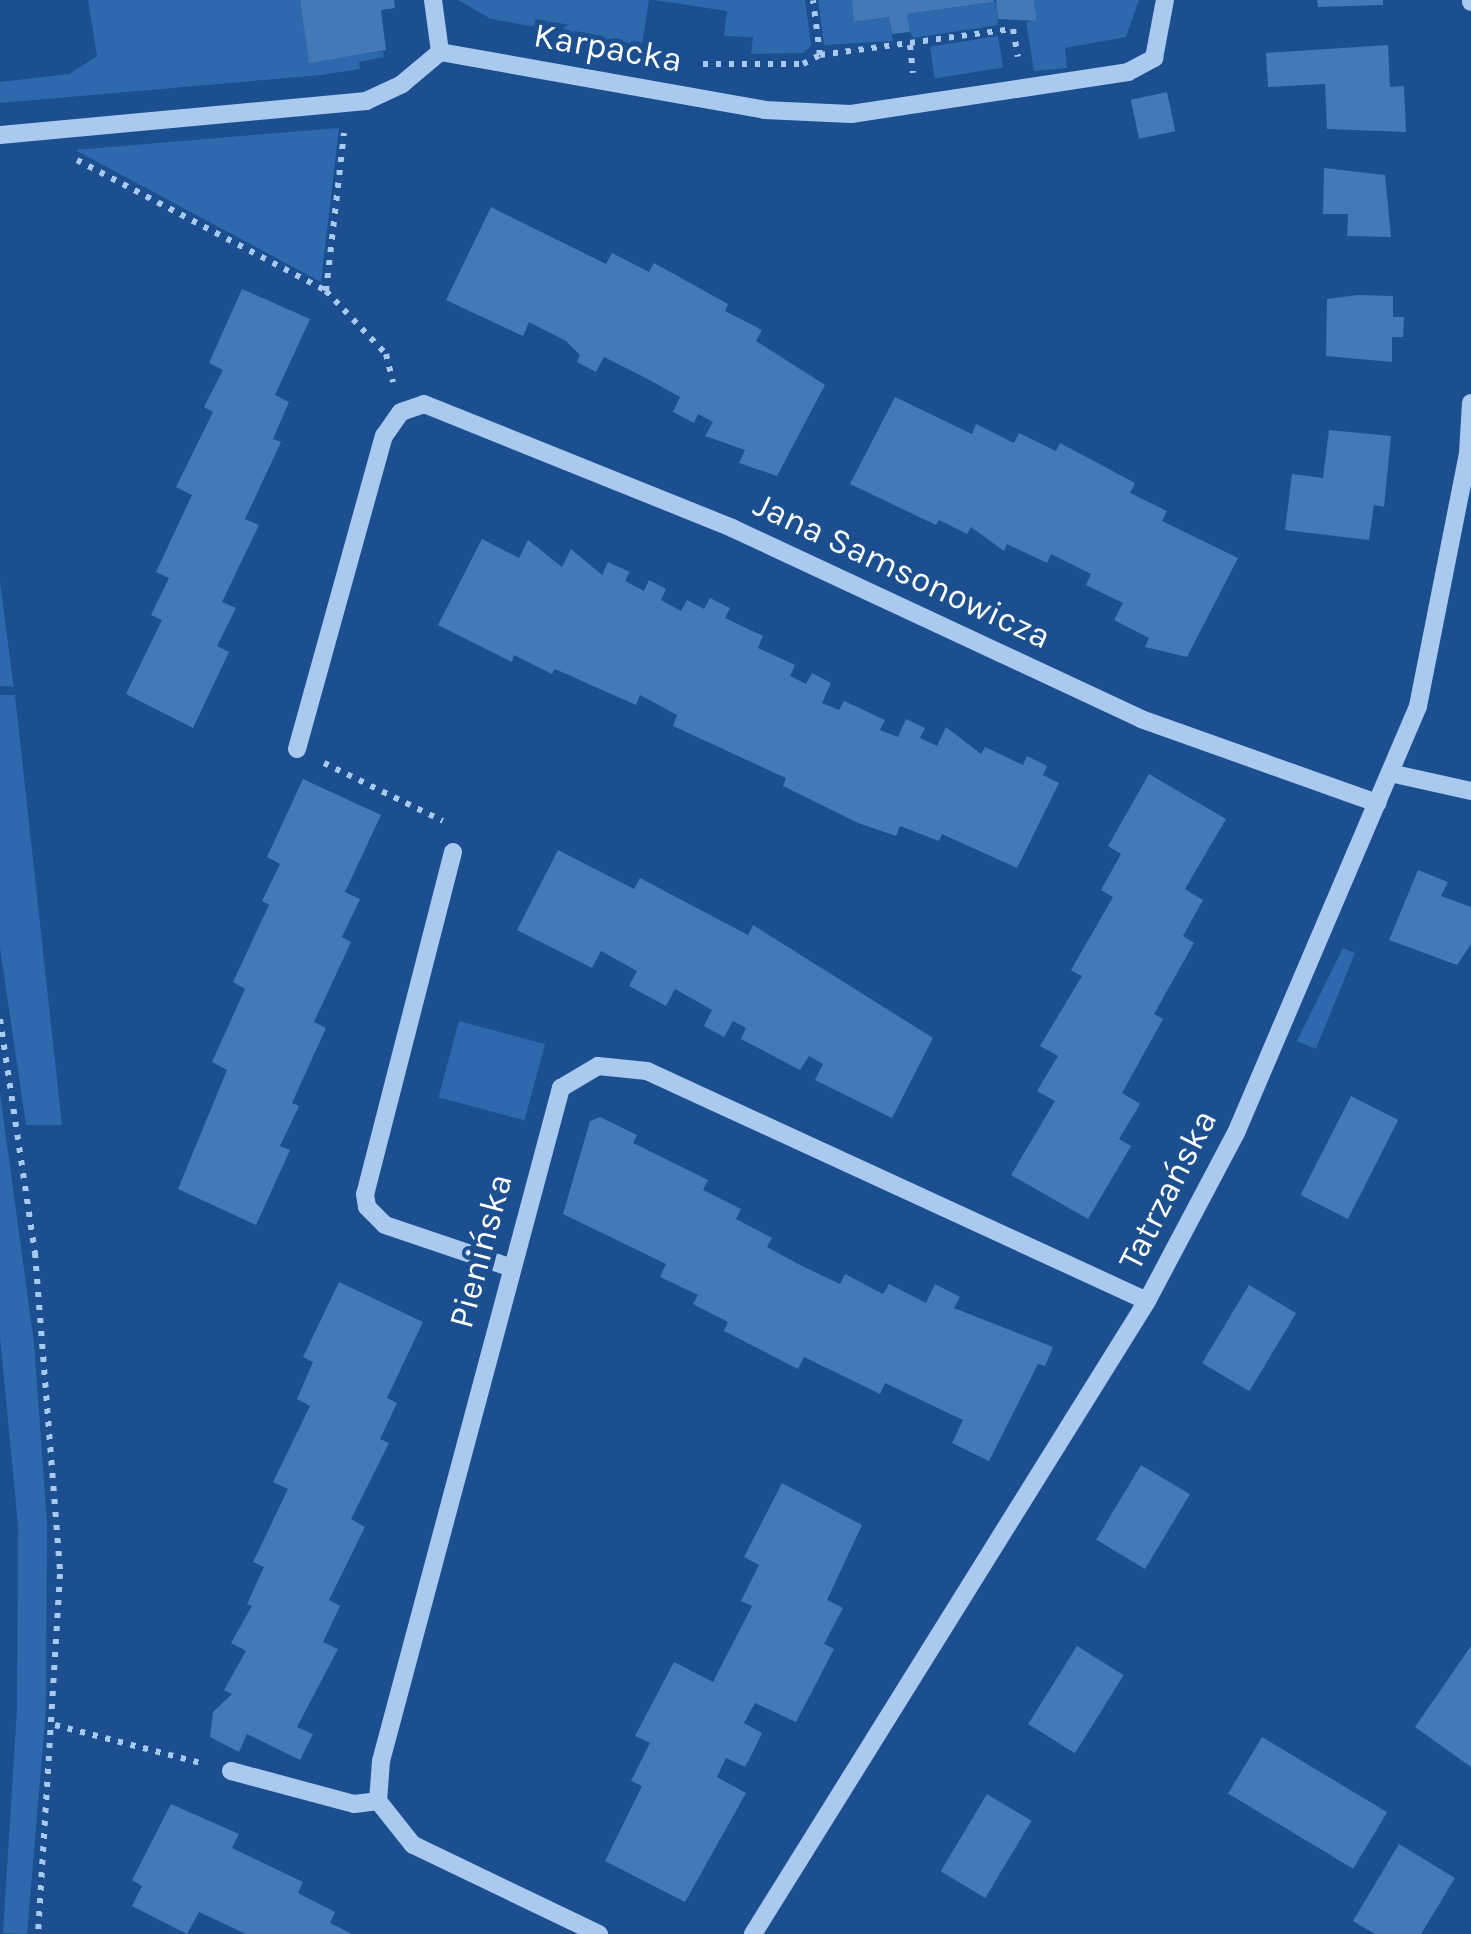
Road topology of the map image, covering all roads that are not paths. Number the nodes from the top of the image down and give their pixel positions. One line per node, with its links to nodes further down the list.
1 (433, 0): 3 (street)
2 (1165, 0): 3 (street, Karpacka)
3 (440, 52): 4 (street)
4 (0, 135)
5 (1471, 403): 7 (street, Tatrzańska)
6 (297, 750): 9 (street, Jana Samsonowicza)
7 (1390, 773): 8 (street); 9 (street, Tatrzańska)
8 (1471, 791)
9 (1376, 804): 12 (street, Tatrzańska)
10 (453, 852): 11 (street)
11 (510, 1267): 12 (street, Pienińska); 14 (street, Pienińska)
12 (1147, 1300): 16 (street, Tatrzańska)
13 (232, 1771): 14 (street)
14 (378, 1801): 15 (street)
15 (600, 1934)
16 (753, 1934)

